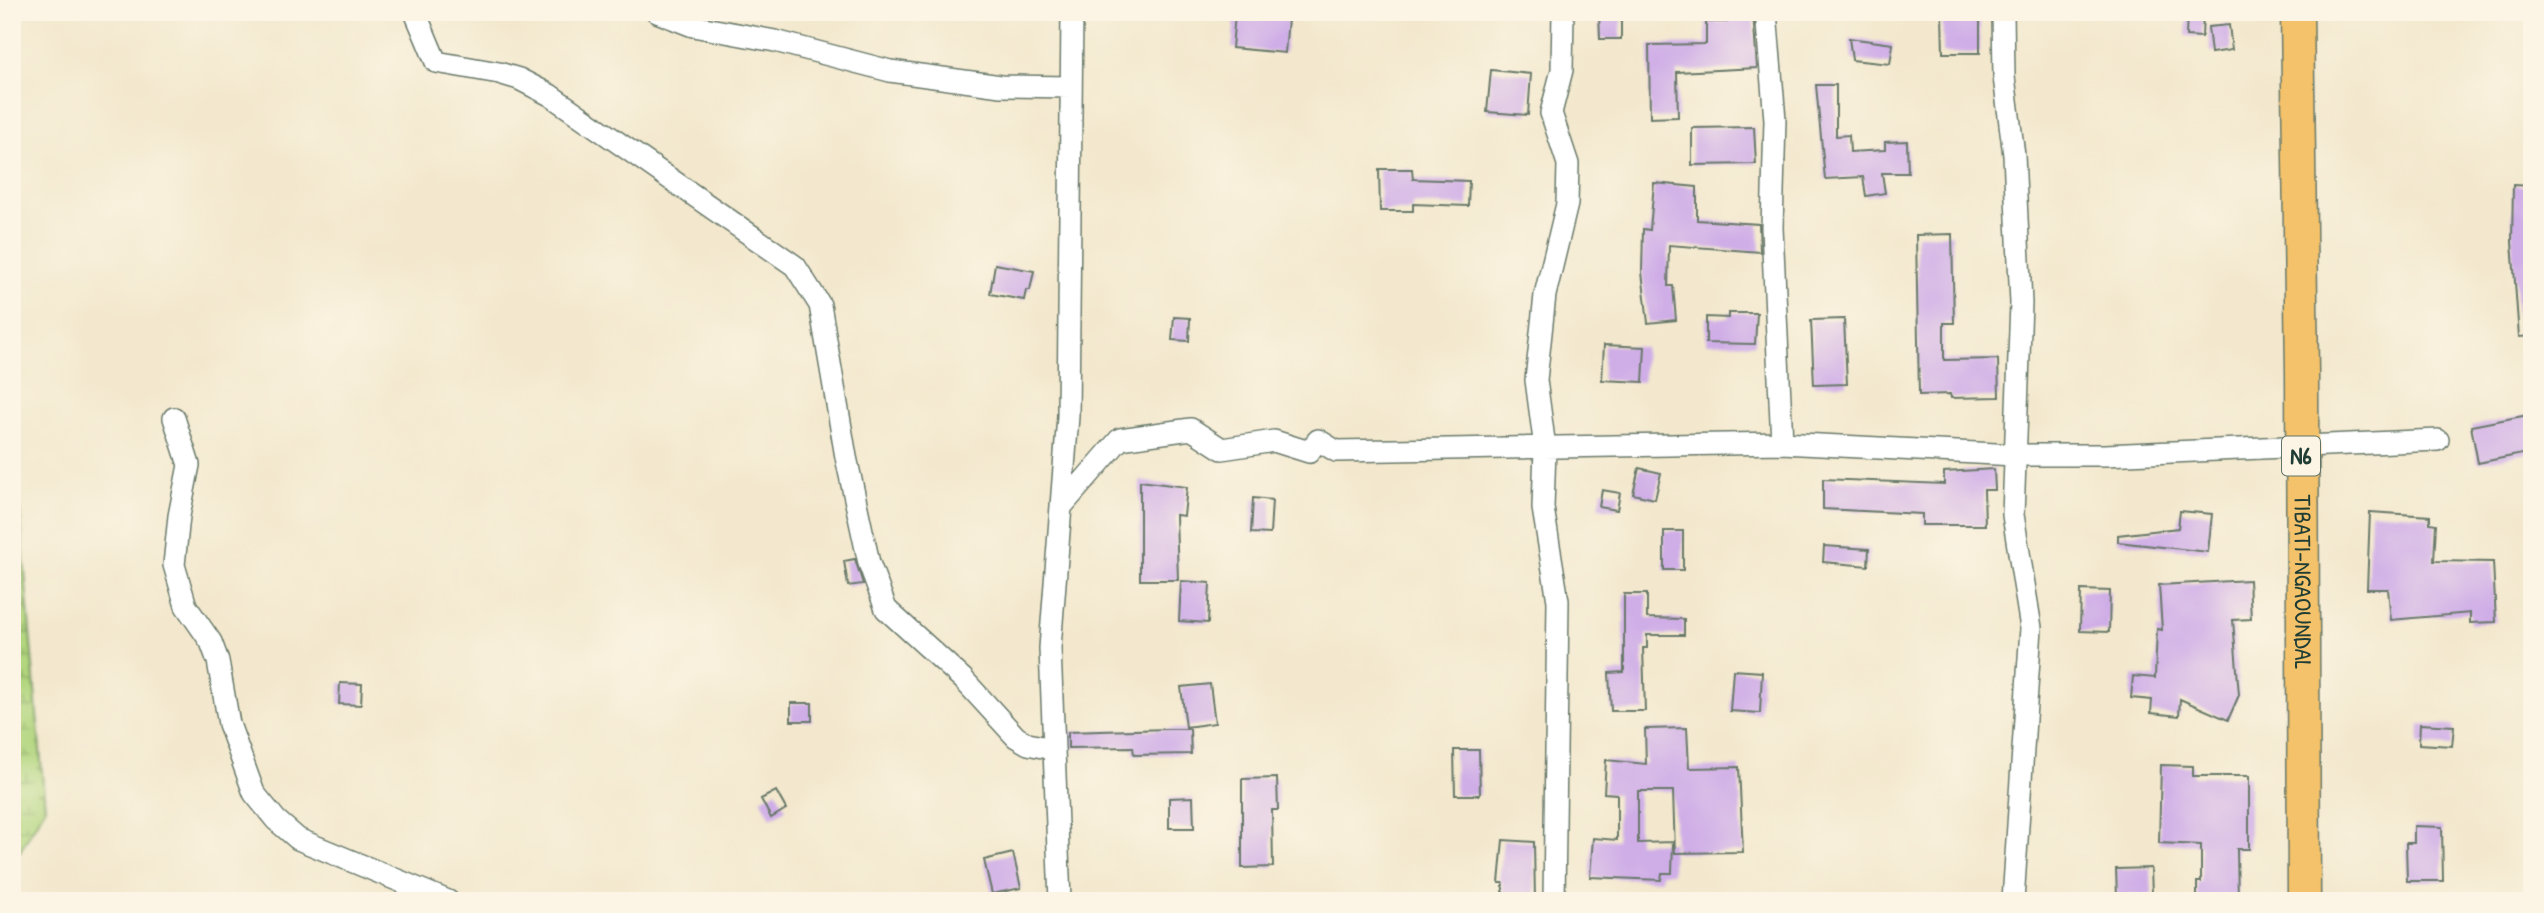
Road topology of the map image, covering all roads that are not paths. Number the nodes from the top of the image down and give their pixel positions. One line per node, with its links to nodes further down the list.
1 (415, 12): 16 (street)
2 (657, 12): 8 (street)
3 (1072, 12): 8 (street)
4 (1563, 12): 13 (street)
5 (1766, 12): 11 (street)
6 (2003, 12): 14 (street)
7 (2297, 12): 12 (highway, TIBATI-NGAOUNDAL / N6)
8 (1070, 87): 15 (street)
9 (174, 418): 17 (street)
10 (2438, 440): 12 (street)
11 (1782, 443): 13 (street); 14 (street)
12 (2301, 446): 14 (street); 21 (highway, TIBATI-NGAOUNDAL / N6)
13 (1545, 448): 15 (street); 19 (street)
14 (2015, 456): 20 (street)
15 (1061, 507): 16 (street)
16 (1052, 748): 18 (street)
17 (448, 901)
18 (1060, 901)
19 (1554, 901)
20 (2013, 901)
21 (2304, 901)

